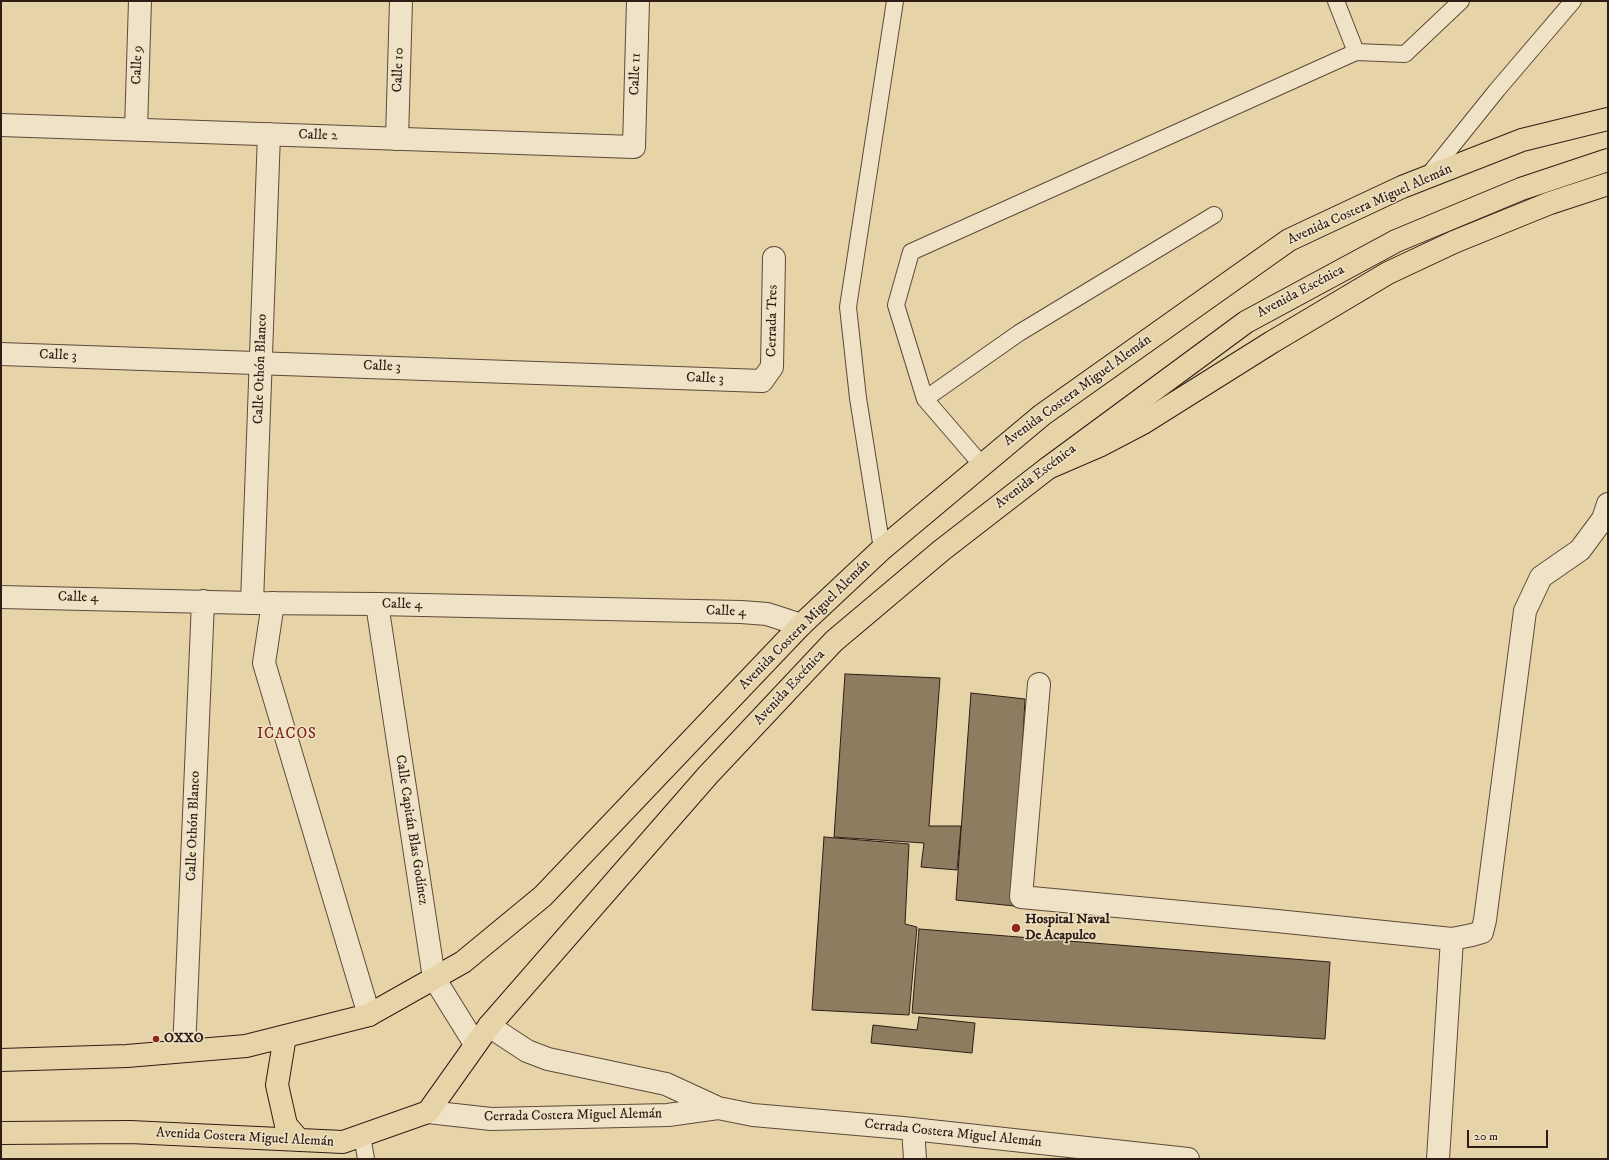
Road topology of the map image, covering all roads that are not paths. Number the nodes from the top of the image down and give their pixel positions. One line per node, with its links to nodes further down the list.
1 (140, 1): 11 (street, Calle 9)
2 (401, 1): 13 (street, Calle 10)
3 (638, 1): 14 (street, Calle 11)
4 (895, 1): 27 (lane)
5 (1336, 1): 8 (lane)
6 (1461, 1): 8 (lane)
7 (1573, 1): 16 (lane)
8 (1356, 52): 23 (lane)
9 (1608, 119): 16 (main road, Avenida Costera Miguel Alemán)
10 (1, 125): 11 (street, Calle 2)
11 (136, 129): 12 (street, Calle 2)
12 (269, 134): 13 (street, Calle 2); 21 (street, Calle Othón Blanco)
13 (397, 139): 14 (street, Calle 2)
14 (634, 147)
15 (1608, 160): 25 (main road, Avenida Escénica)
16 (1427, 177): 24 (main road, Avenida Costera Miguel Alemán)
17 (1608, 184): 25 (main road)
18 (1214, 215): 23 (lane)
19 (774, 258): 22 (street, Cerrada Tres)
20 (1, 354): 21 (street, Calle 3)
21 (261, 363): 22 (street, Calle 3); 30 (street, Calle Othón Blanco)
22 (762, 382)
23 (926, 399): 24 (lane)
24 (981, 464): 27 (main road, Avenida Costera Miguel Alemán)
25 (1048, 468): 37 (main road, Avenida Escénica)
26 (1608, 504): 34 (street)
27 (882, 549): 32 (main road, Avenida Costera Miguel Alemán)
28 (1, 597): 29 (street, Calle 4)
29 (203, 601): 30 (street, Calle 4); 40 (street, Calle Othón Blanco)
30 (262, 603): 31 (street, Calle 4); 36 (street, Calle Othón Blanco)
31 (377, 604): 32 (street, Calle 4); 35 (street, Calle Capitán Blas Godínez)
32 (801, 625): 35 (main road, Avenida Costera Miguel Alemán)
33 (1039, 684): 34 (street)
34 (1452, 939): 51 (street)
35 (434, 978): 36 (main road, Avenida Costera Miguel Alemán); 39 (street, Calle Capitán Blas Godínez)
36 (369, 1015): 38 (main road, Avenida Costera Miguel Alemán)
37 (489, 1026): 39 (main road); 42 (street, Cerrada Costera Miguel Alemán)
38 (285, 1036): 40 (main road, Avenida Costera Miguel Alemán); 47 (main road)
39 (475, 1044): 43 (main road)
40 (184, 1051): 41 (main road, Avenida Costera Miguel Alemán)
41 (1, 1060)
42 (718, 1108): 43 (street, Cerrada Costera Miguel Alemán); 44 (street, Cerrada Costera Miguel Alemán)
43 (428, 1112): 46 (main road, Avenida Costera Miguel Alemán)
44 (913, 1129): 49 (street); 50 (street, Cerrada Costera Miguel Alemán)
45 (1, 1133): 47 (main road, Avenida Costera Miguel Alemán)
46 (362, 1136): 47 (main road, Avenida Costera Miguel Alemán); 48 (lane)
47 (299, 1140)
48 (366, 1159)
49 (915, 1159)
50 (1188, 1159)
51 (1438, 1159)

